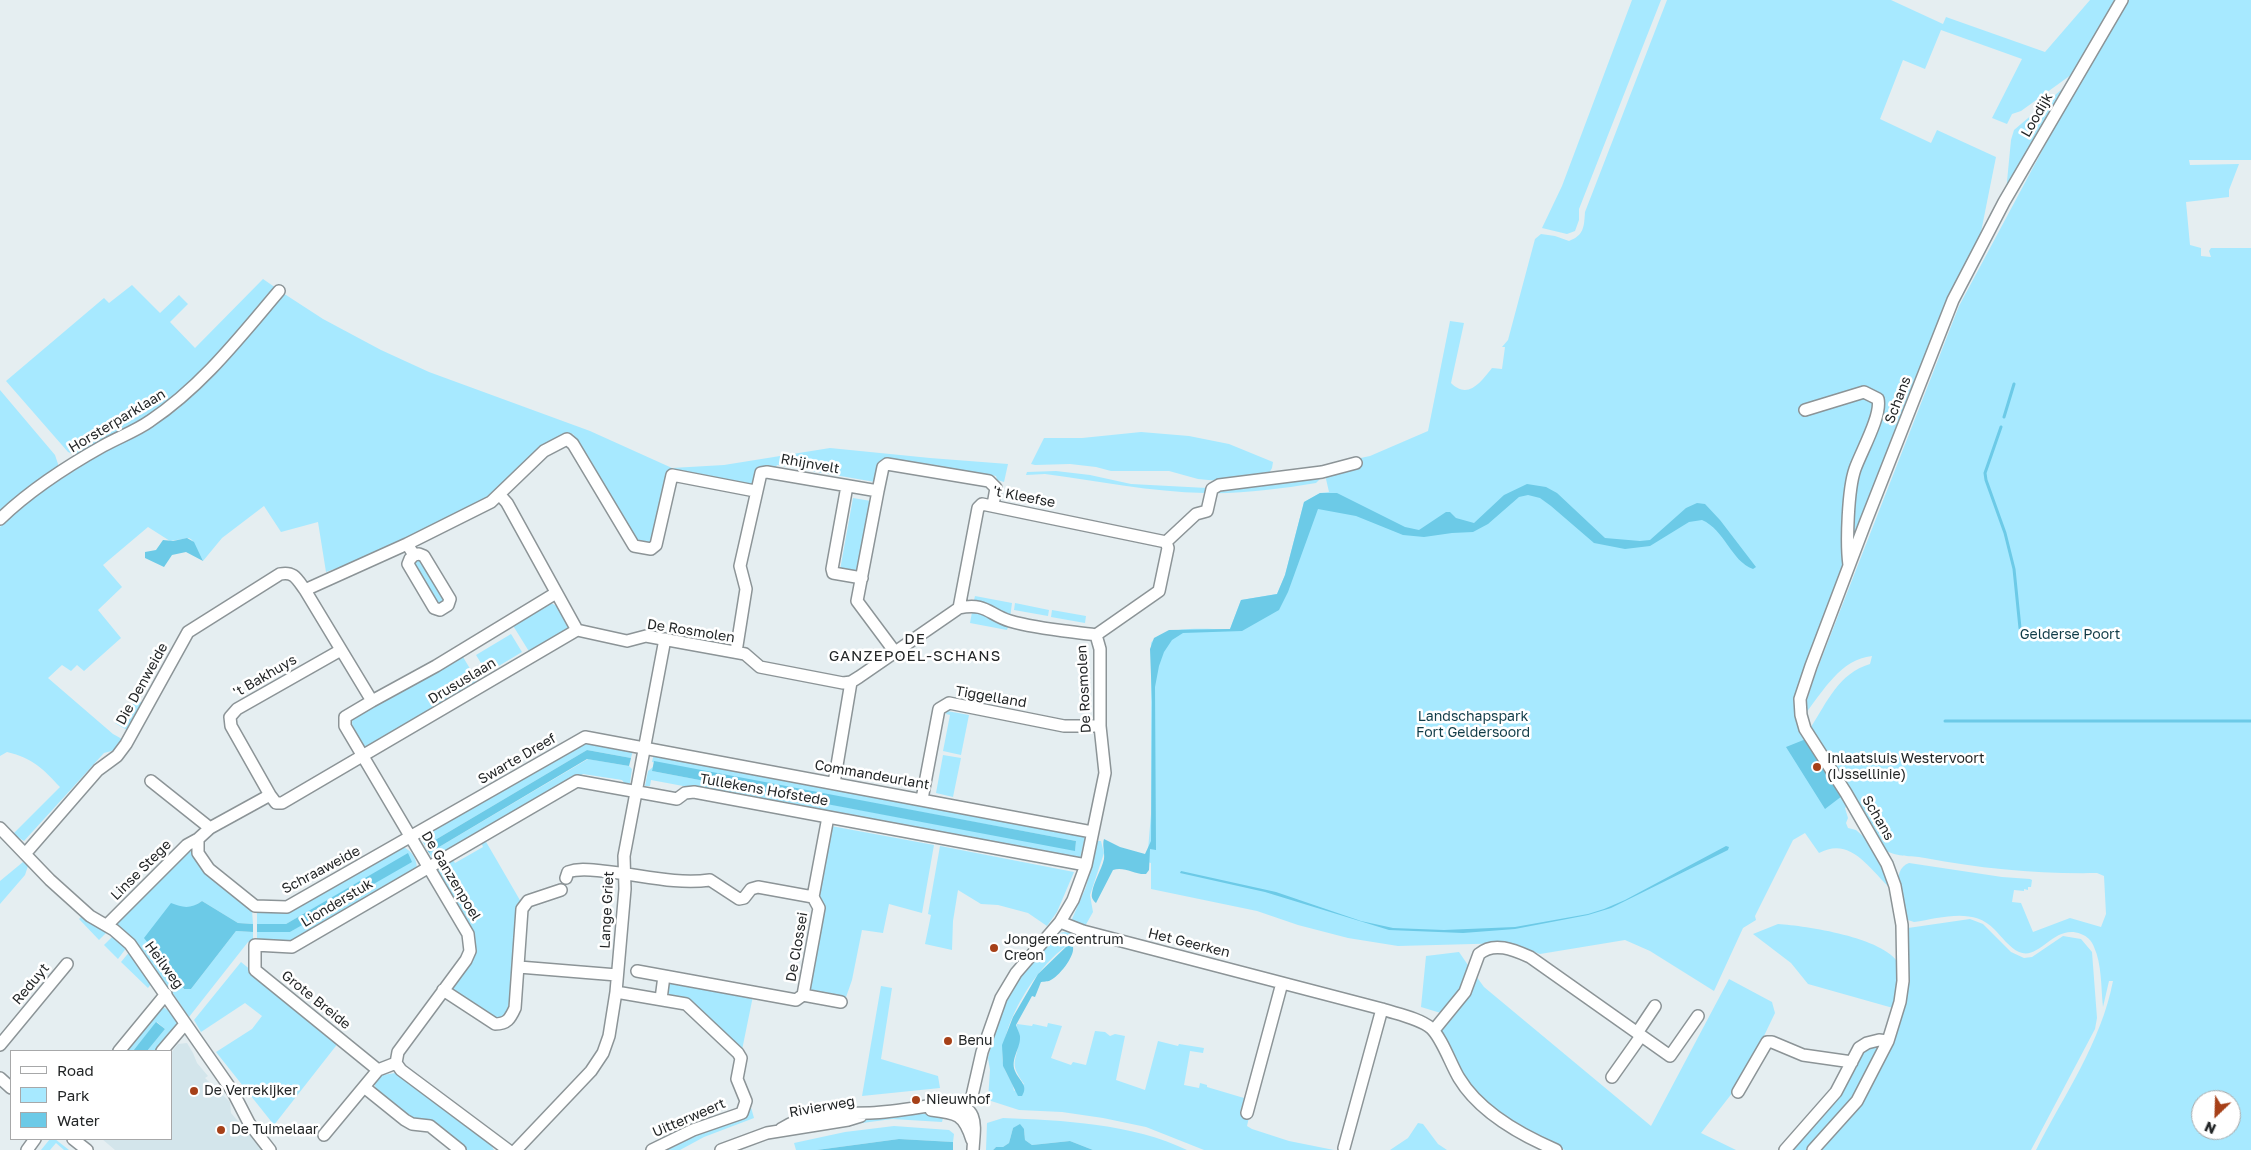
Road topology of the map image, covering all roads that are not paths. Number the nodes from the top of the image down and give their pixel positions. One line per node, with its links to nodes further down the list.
1 (2122, 0): 2 (street, Loodijk)
2 (1980, 247): 15 (street, Schans)
3 (279, 291): 11 (street, Horsterparklaan)
4 (1806, 410): 15 (street, Schans)
5 (1356, 463): 12 (street)
6 (847, 486): 7 (street, Rhijnvelt); 8 (street, Rhijnvelt); 16 (street)
7 (755, 490): 9 (street); 24 (street, Rhijnvelt)
8 (878, 491): 10 (street); 16 (street)
9 (500, 495): 13 (street); 18 (street)
10 (993, 505): 12 (street, 't Kleefse); 19 (street, 't Kleefse)
11 (0, 519)
12 (1166, 542): 21 (street)
13 (407, 544): 14 (street); 17 (street)
14 (414, 555): 14 (street)
15 (1850, 567): 70 (street, Schans)
16 (862, 578): 25 (street)
17 (305, 590): 23 (street); 42 (street, Die Denweide)
18 (556, 593): 20 (street); 27 (street, Drususlaan)
19 (959, 608): 21 (street, De Rosmolen); 25 (street)
20 (577, 630): 22 (street, De Rosmolen); 30 (street, Drususlaan)
21 (1096, 635): 28 (street, De Rosmolen)
22 (665, 639): 24 (street, De Rosmolen); 29 (street, Lange Griet)
23 (341, 650): 27 (street); 34 (street, 't Bakhuys)
24 (736, 652): 26 (street, De Rosmolen)
25 (895, 652): 26 (street)
26 (851, 682): 32 (street)
27 (372, 701): 30 (street, De Ganzenpoel)
28 (1100, 726): 35 (street, Tiggelland); 39 (street, De Rosmolen)
29 (645, 748): 32 (street, Commandeurlant); 33 (street, Lange Griet); 40 (street, Swarte Dreef)
30 (362, 757): 34 (street); 40 (street, De Ganzenpoel)
31 (151, 782): 38 (street)
32 (834, 783): 35 (street, Commandeurlant)
33 (636, 792): 36 (street, Tullekens Hofstede); 44 (street, Tullekens Hofstede); 45 (street, Lange Griet)
34 (270, 796): 38 (street)
35 (922, 799): 39 (street, Commandeurlant)
36 (828, 817): 43 (street, Tullekens Hofstede); 48 (street, De Clossei)
37 (0, 828): 42 (street, Heilweg)
38 (210, 828): 41 (street)
39 (1092, 832): 43 (street, De Rosmolen)
40 (411, 838): 41 (street, Schraaweide); 44 (street, De Ganzenpoel)
41 (198, 840): 50 (street, Linse Stege)
42 (25, 854): 50 (street, Heilweg)
43 (1086, 865): 49 (street, De Rosmolen)
44 (429, 866): 51 (street, Lionderstuk); 58 (street, De Ganzenpoel)
45 (624, 873): 46 (street); 48 (street); 55 (street, Lange Griet)
46 (566, 878)
47 (562, 890): 53 (street)
48 (813, 897): 61 (street, De Clossei)
49 (1060, 922): 57 (street, Het Geerken); 82 (street, De Rosmolen)
50 (107, 926): 60 (street, Heilweg)
51 (255, 945): 76 (street, Grote Breide)
52 (67, 964): 71 (street, Reduyt)
53 (519, 968): 55 (street); 58 (street)
54 (637, 971): 56 (street, De Clossei)
55 (617, 975): 59 (street, Lange Griet)
56 (664, 976): 61 (street, De Clossei); 62 (street)
57 (1282, 983): 65 (street, Het Geerken); 83 (street)
58 (443, 990): 75 (street, De Ganzenpoel)
59 (616, 992): 62 (street, Uitterweert); 92 (street, Lange Griet)
60 (166, 994): 67 (street, Heilweg); 72 (street)
61 (803, 995): 63 (street, De Clossei)
62 (661, 999): 93 (street, Uitterweert)
63 (841, 1002)
64 (1655, 1006): 69 (street)
65 (1382, 1009): 68 (street, Het Geerken); 87 (street)
66 (1698, 1016): 69 (street)
67 (185, 1024): 73 (street); 89 (street, Heilweg)
68 (1434, 1030): 69 (street); 95 (street)
69 (1639, 1035): 77 (street)
70 (1888, 1041): 74 (street); 97 (street, Schans)
71 (0, 1045)
72 (120, 1050)
73 (163, 1050)
74 (1852, 1062): 81 (street); 96 (street)
75 (396, 1063): 76 (street); 91 (street)
76 (378, 1070): 80 (street)
77 (1612, 1077)
78 (0, 1078): 79 (street)
79 (10, 1087)
80 (364, 1087): 84 (street); 90 (street)
81 (1738, 1092)
82 (962, 1112): 86 (street); 94 (street, Rivierweg)
83 (1247, 1113)
84 (324, 1135)
85 (74, 1140): 88 (street)
86 (973, 1147)
87 (1344, 1148)
88 (85, 1150)
89 (270, 1150)
90 (460, 1150)
91 (508, 1150)
92 (516, 1150)
93 (652, 1150)
94 (721, 1150)
95 (1556, 1150)
96 (1784, 1150)
97 (1813, 1150)

